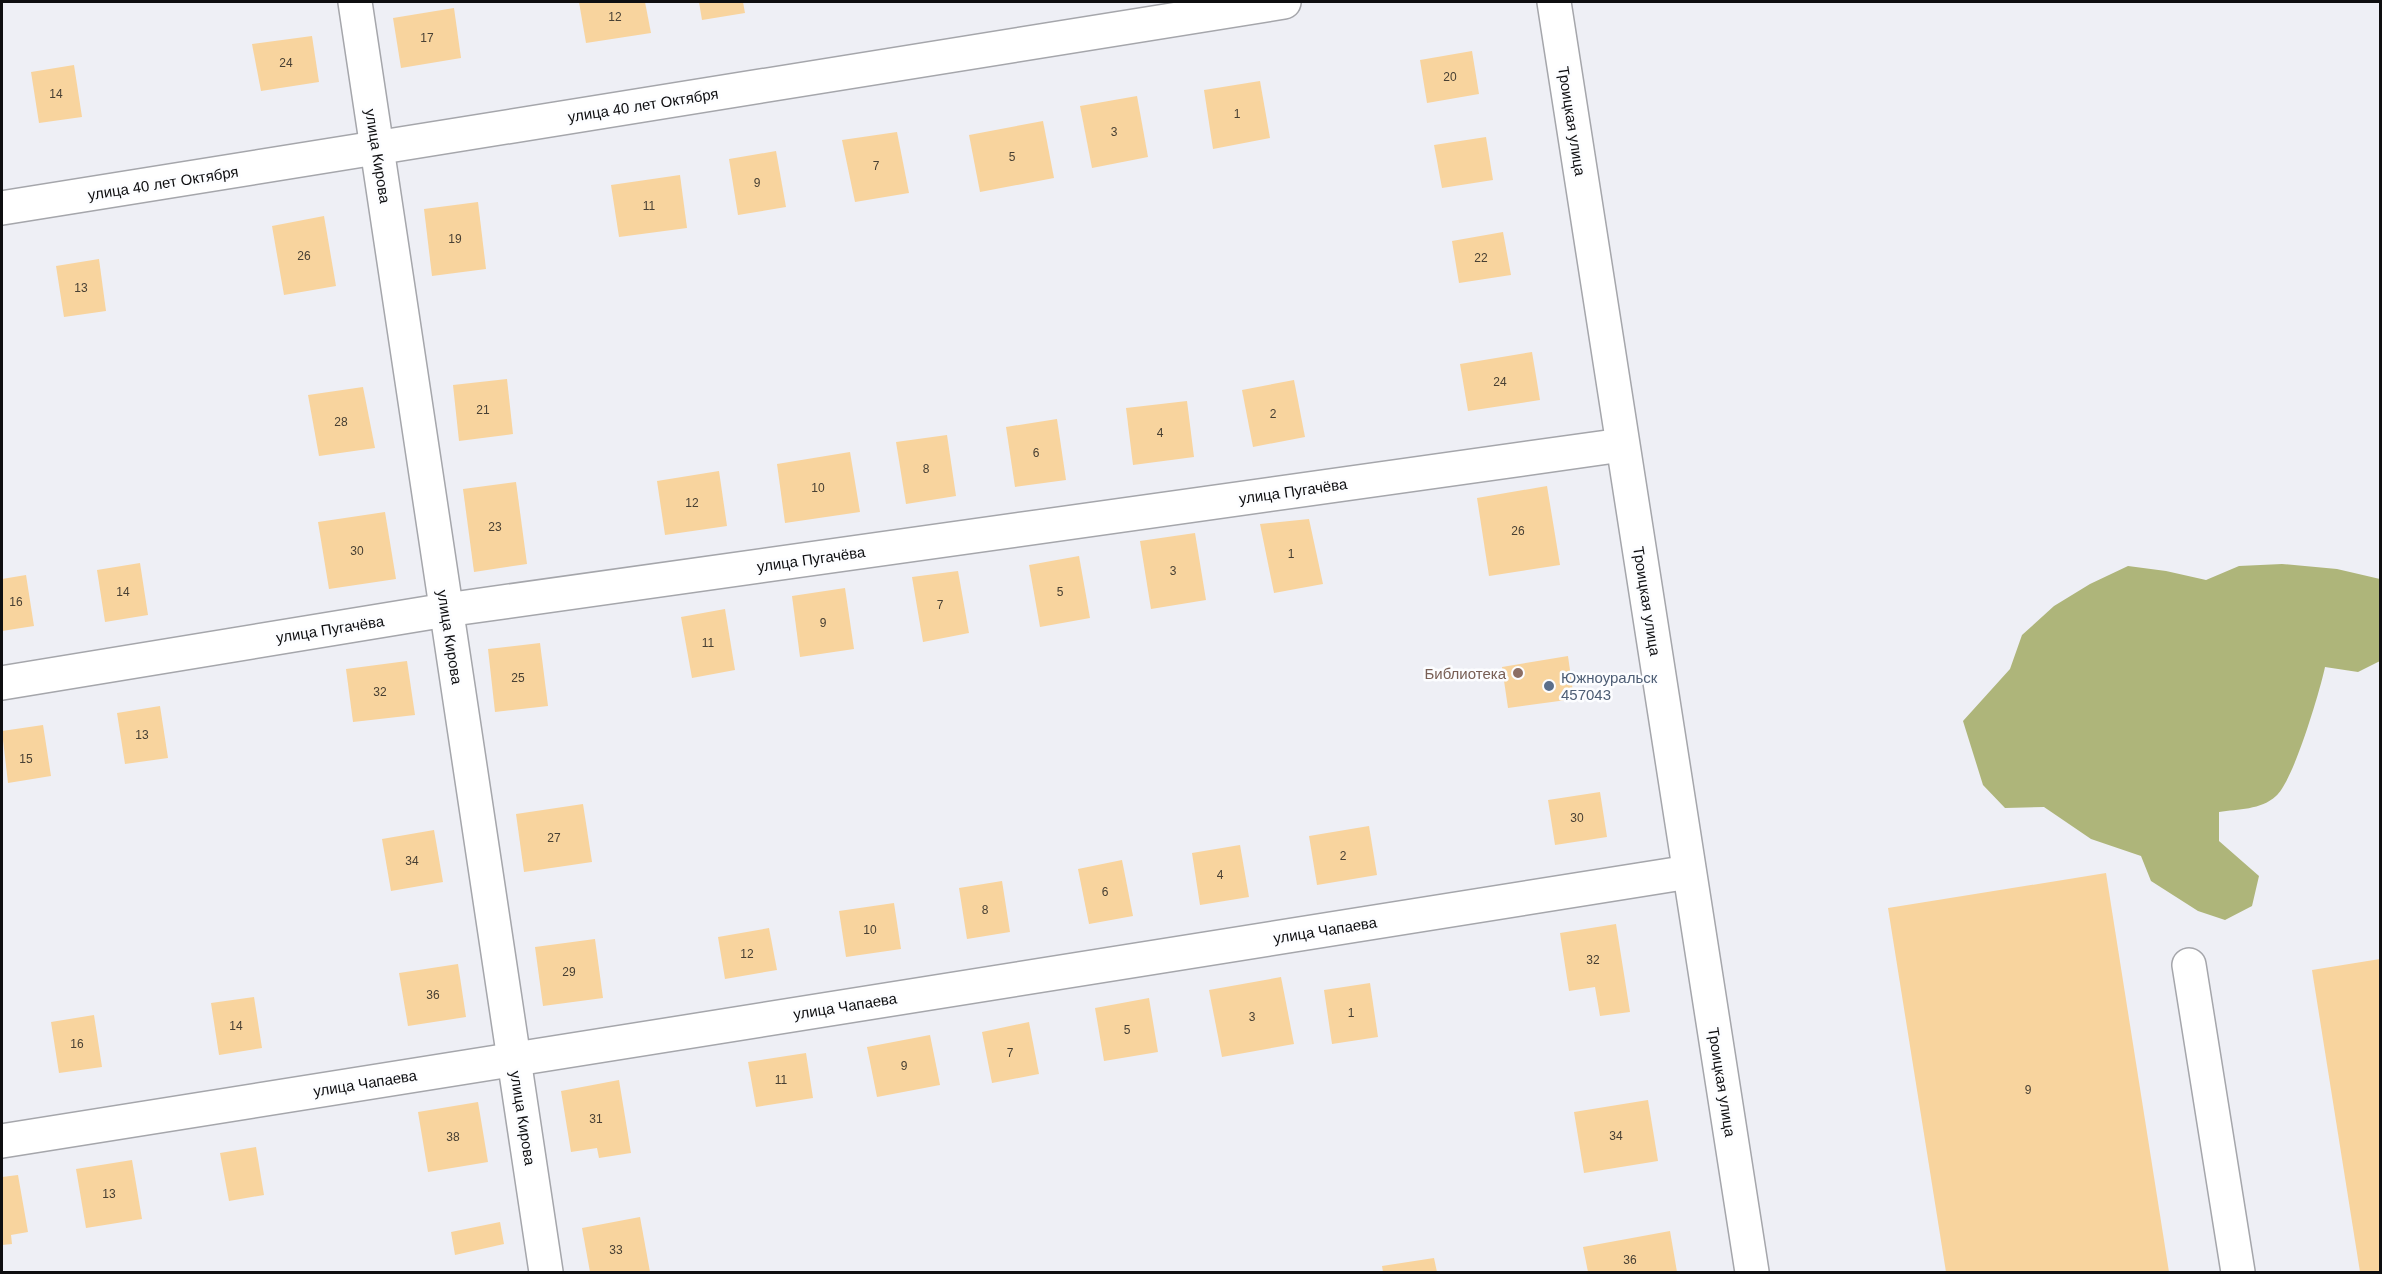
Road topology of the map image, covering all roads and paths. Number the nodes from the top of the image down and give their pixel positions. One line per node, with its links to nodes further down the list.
1 (355, 2): 4 (street, улица Кирова)
2 (1284, 2): 4 (street, улица 40 лет Октября)
3 (1554, 2): 6 (street, Троицкая улица)
4 (377, 148): 5 (street, улица 40 лет Октября); 7 (street, улица Кирова)
5 (2, 208)
6 (1623, 445): 7 (street, улица Пугачёва); 9 (street, Троицкая улица)
7 (446, 610): 8 (street, улица Пугачёва); 11 (street, улица Кирова)
8 (2, 683)
9 (1689, 872): 11 (street, улица Чапаева); 14 (street, Троицкая улица)
10 (2189, 965): 15 (street)
11 (514, 1059): 12 (street, улица Чапаева); 13 (street, улица Кирова)
12 (2, 1141)
13 (546, 1272)
14 (1752, 1272)
15 (2238, 1272)

